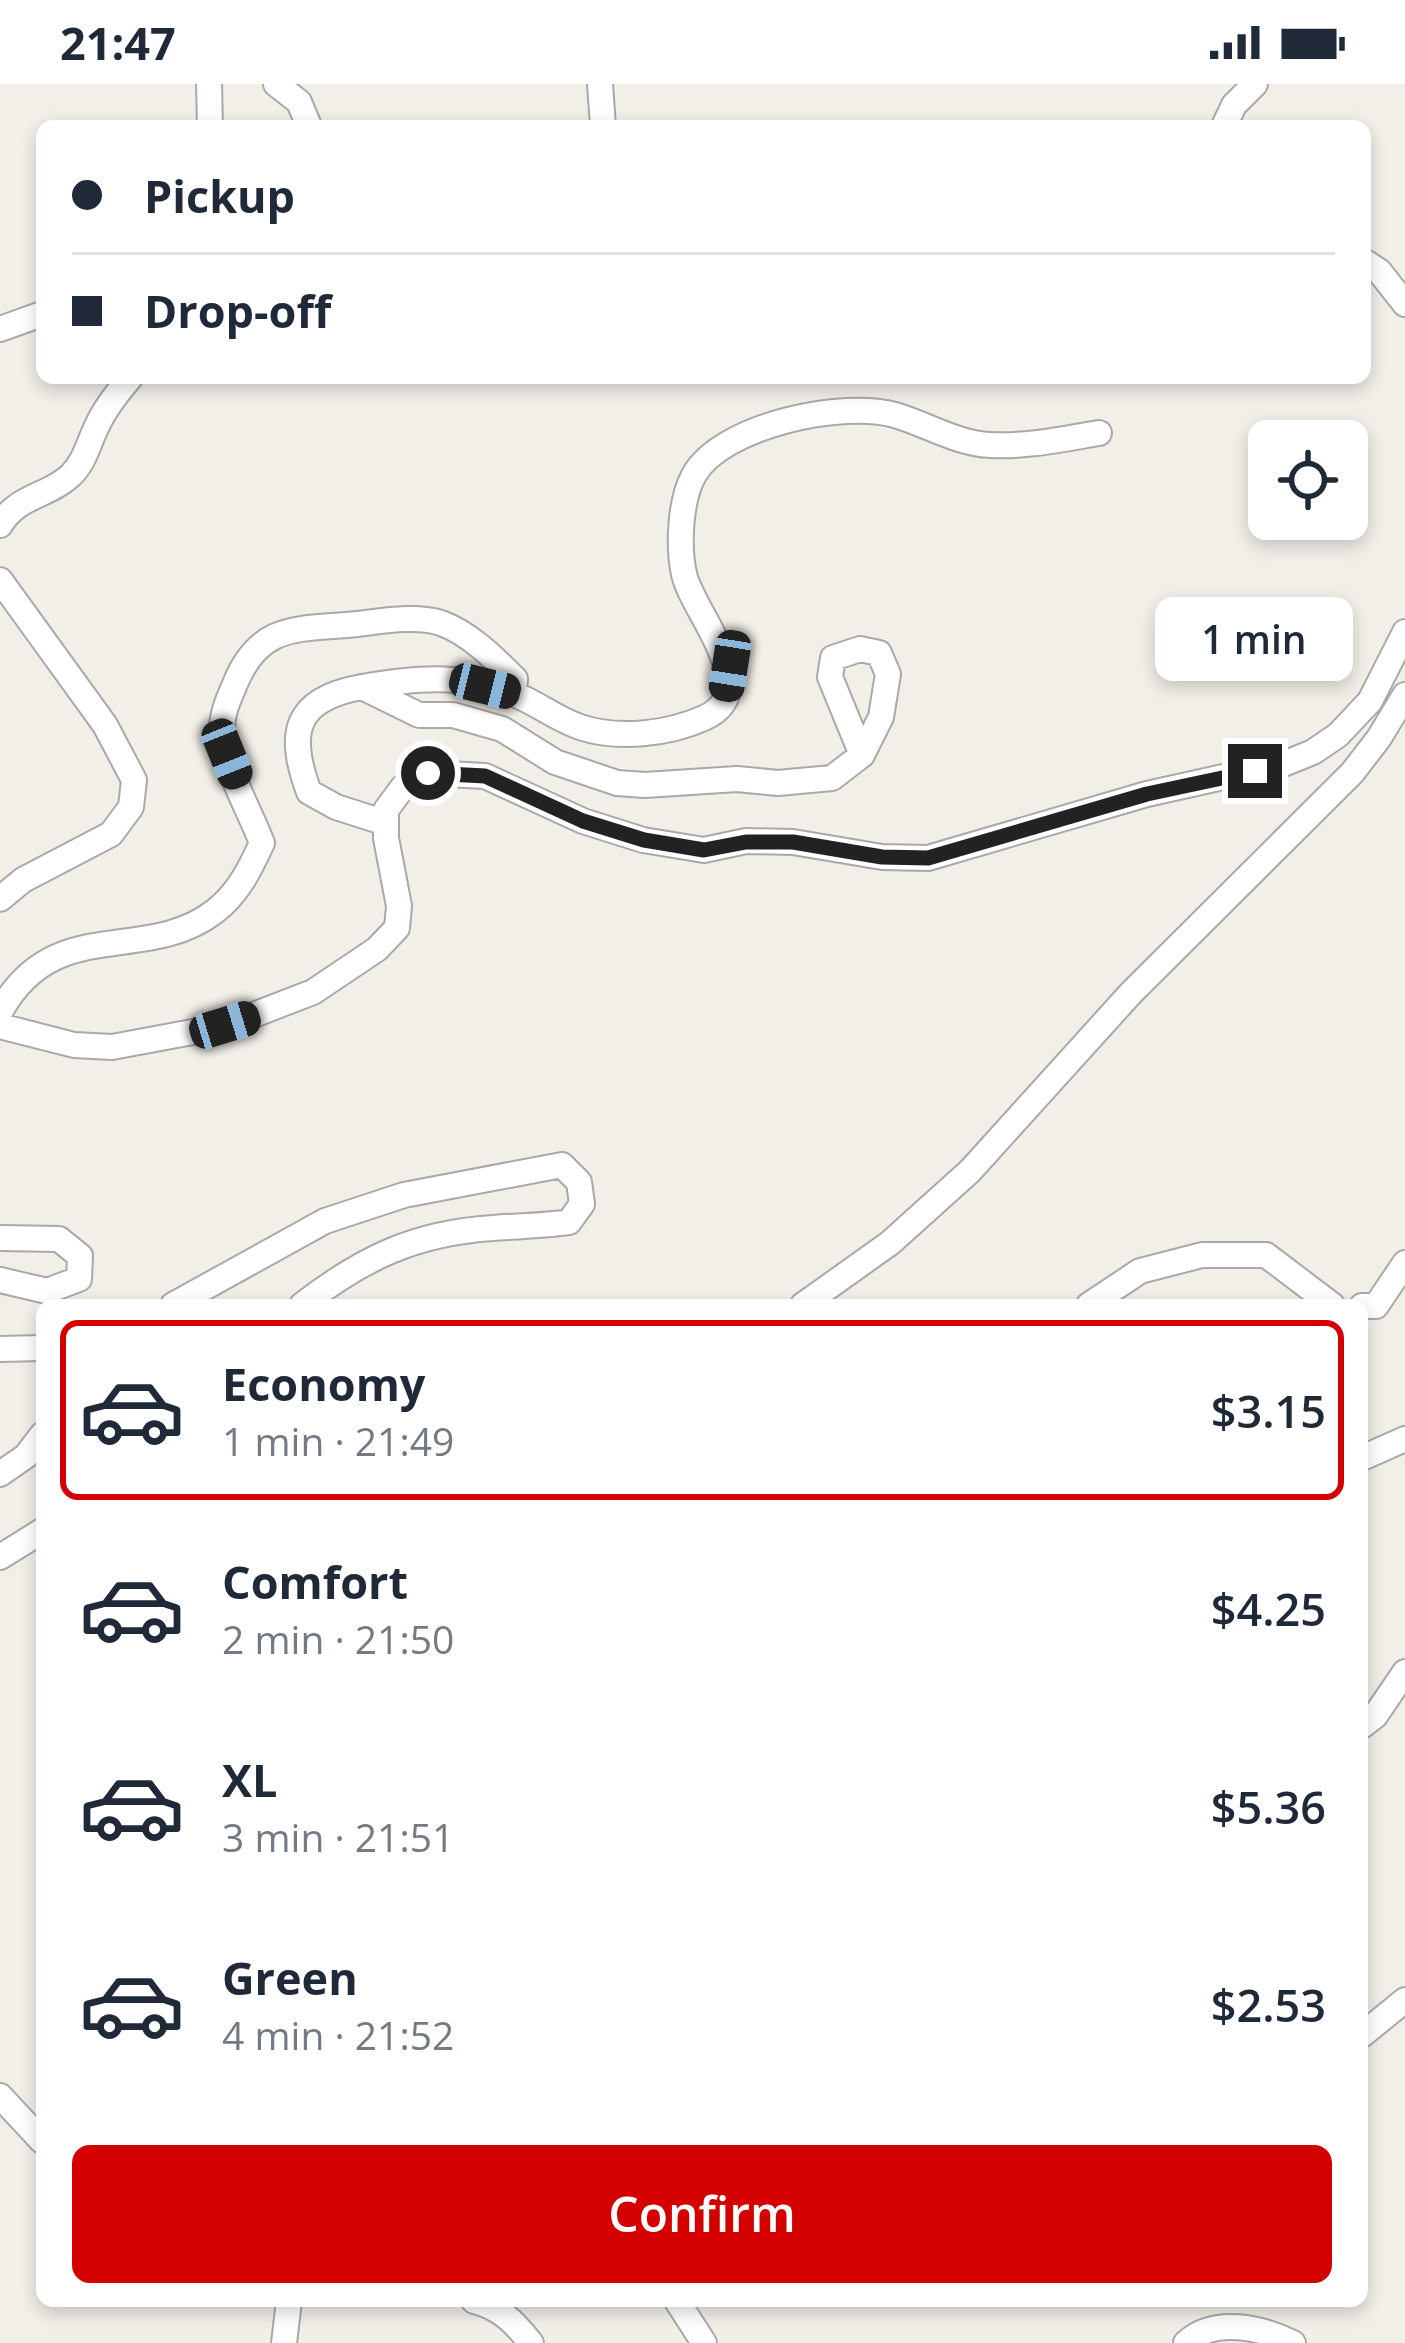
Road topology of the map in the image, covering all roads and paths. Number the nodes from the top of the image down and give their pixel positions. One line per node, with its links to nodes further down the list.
1 (208, 84): 5 (lane)
2 (276, 84): 6 (lane)
3 (600, 84): 7 (lane)
4 (1255, 84): 8 (lane)
5 (210, 120)
6 (306, 120)
7 (603, 120)
8 (1227, 120)
9 (1371, 266): 10 (lane)
10 (1405, 304)
11 (36, 316): 12 (lane)
12 (0, 329)
13 (124, 384): 15 (lane)
14 (1099, 433): 19 (lane)
15 (0, 524)
16 (0, 580): 23 (lane)
17 (1405, 632): 22 (lane)
18 (362, 687): 19 (lane); 21 (lane); 22 (lane)
19 (514, 693): 24 (lane)
20 (1405, 695): 31 (lane)
21 (862, 755)
22 (386, 823): 25 (lane)
23 (0, 899)
24 (0, 1012)
25 (0, 1026)
26 (0, 1238): 28 (lane)
27 (1405, 1263): 34 (lane)
28 (0, 1280)
29 (184, 1299): 30 (lane)
30 (311, 1299)
31 (811, 1299)
32 (1098, 1299): 33 (lane)
33 (1324, 1299)
34 (1368, 1306)
35 (36, 1348): 36 (lane)
36 (0, 1349)
37 (1405, 1439): 39 (lane)
38 (36, 1443): 40 (lane)
39 (1368, 1455)
40 (0, 1474)
41 (36, 1536): 42 (lane)
42 (0, 1557)
43 (1405, 1672): 44 (lane)
44 (1368, 1722)
45 (1405, 2000): 46 (lane)
46 (1368, 2030)
47 (0, 2096): 48 (lane)
48 (36, 2135)
49 (288, 2307): 52 (lane)
50 (493, 2307): 53 (lane)
51 (681, 2307): 54 (lane)
52 (284, 2343)
53 (531, 2343)
54 (704, 2343)
55 (1186, 2343): 56 (lane)
56 (1293, 2343)

